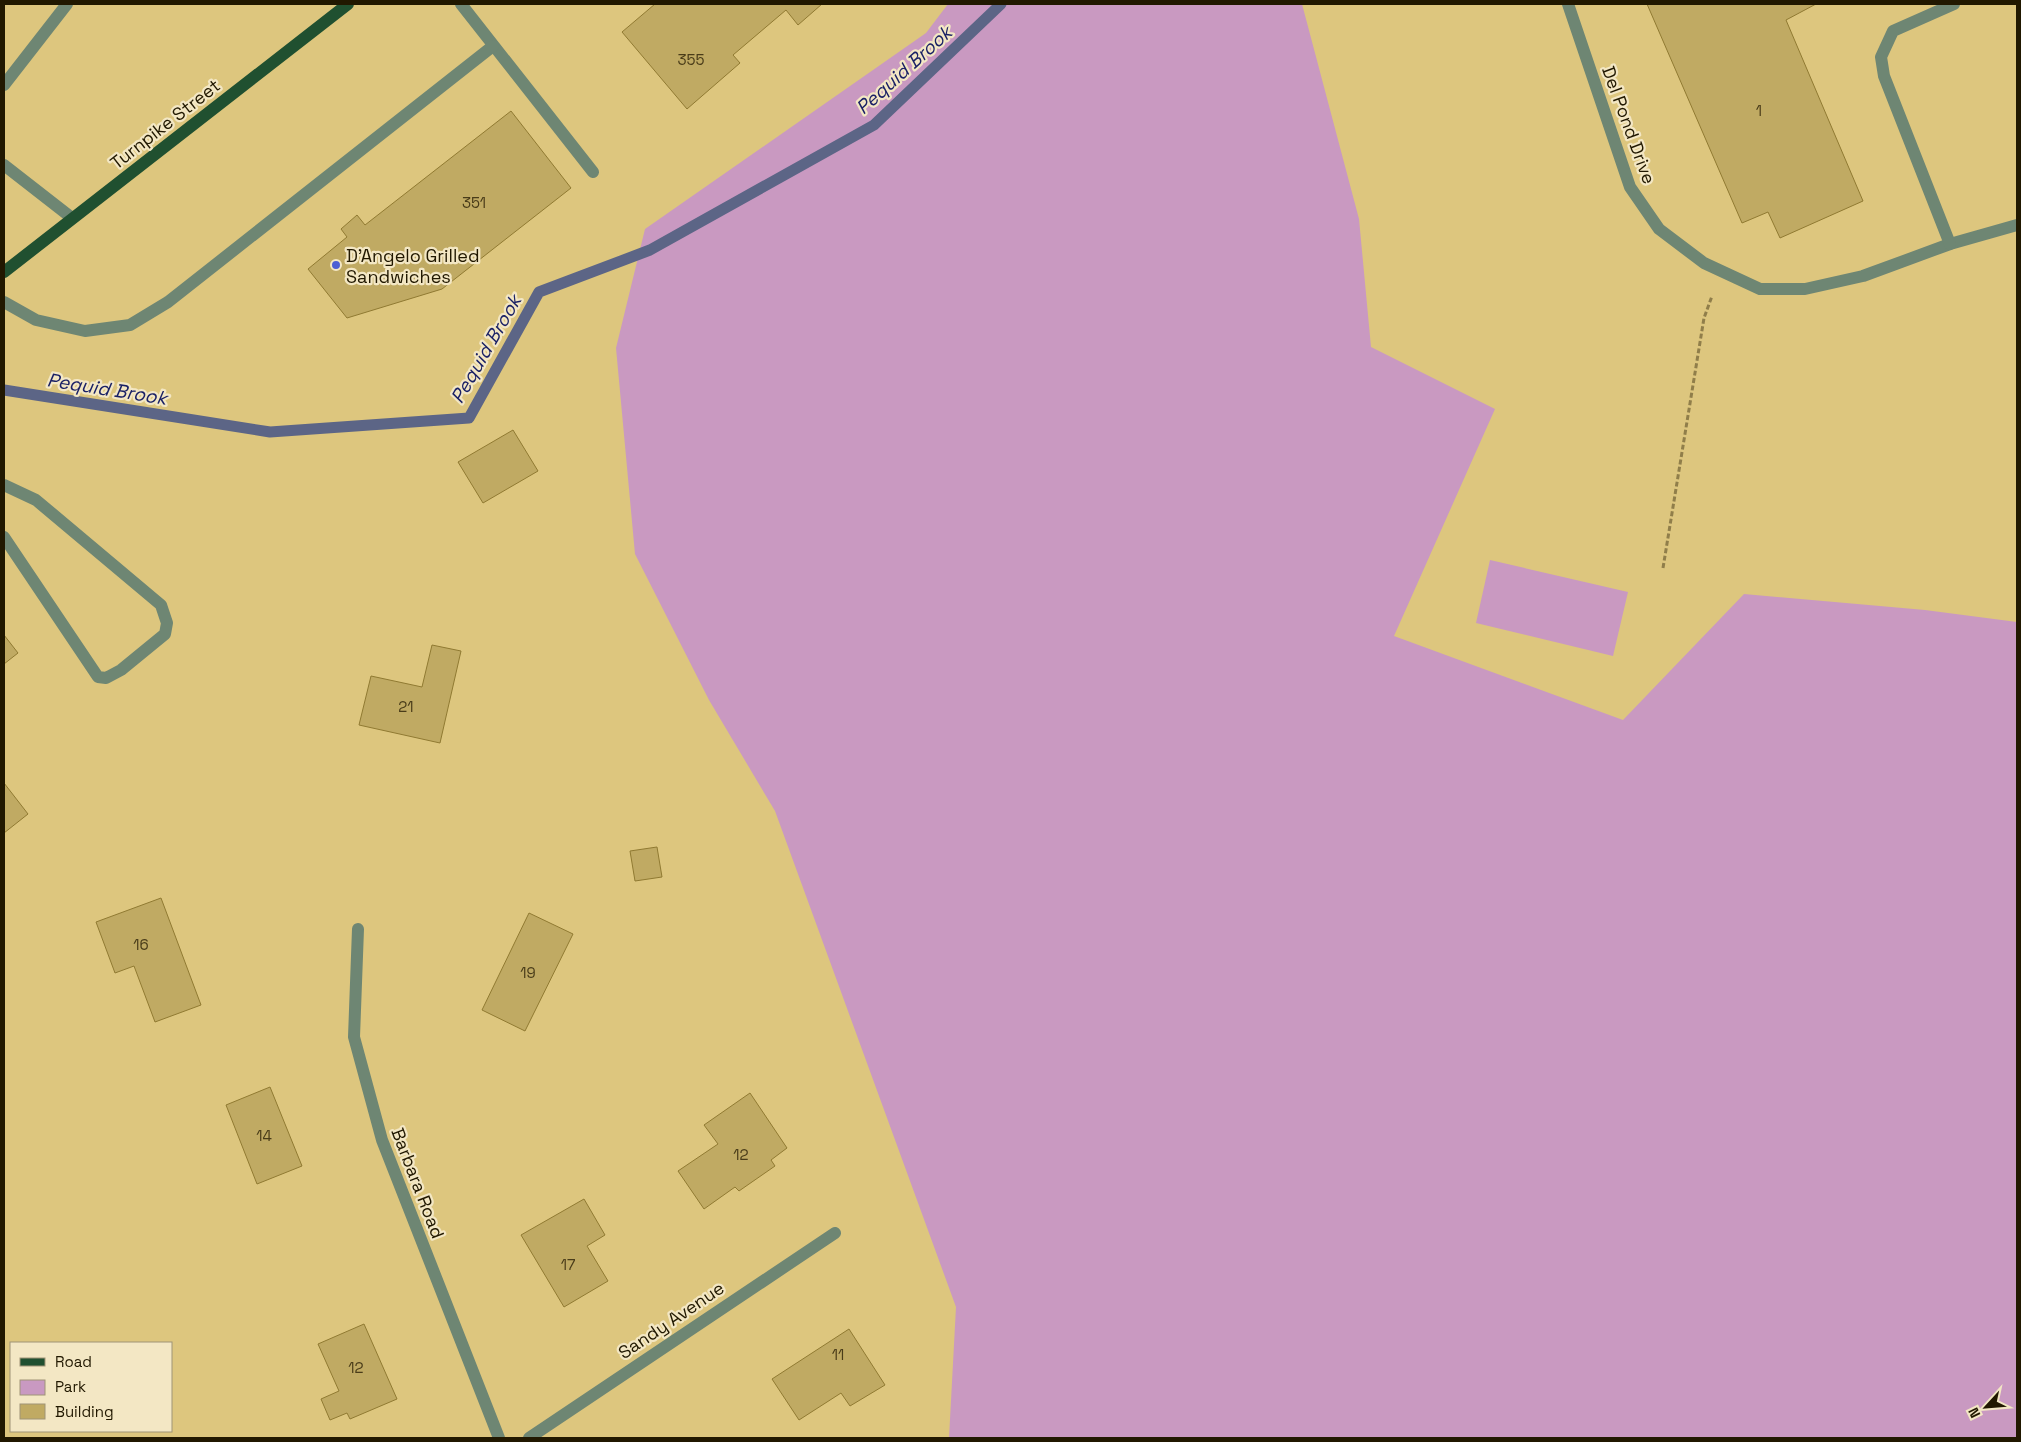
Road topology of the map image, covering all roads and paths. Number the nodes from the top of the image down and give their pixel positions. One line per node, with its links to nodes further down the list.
1 (67, 4): 7 (street)
2 (348, 4): 10 (main road, Turnpike Street)
3 (461, 4): 6 (street)
4 (1568, 4): 13 (street, Del Pond Drive)
5 (1954, 4): 12 (street)
6 (493, 46): 9 (street); 15 (street)
7 (4, 84)
8 (4, 165): 10 (street)
9 (593, 172)
10 (72, 218): 14 (main road, Turnpike Street)
11 (2017, 225): 12 (street, Del Pond Drive)
12 (1950, 244): 13 (street, Del Pond Drive)
13 (1722, 271): 18 (path)
14 (4, 272)
15 (4, 302)
16 (4, 485): 17 (street)
17 (4, 537)
18 (1663, 568)
19 (358, 929): 21 (street, Barbara Road)
20 (834, 1233): 22 (street, Sandy Avenue)
21 (500, 1438)
22 (529, 1438)

